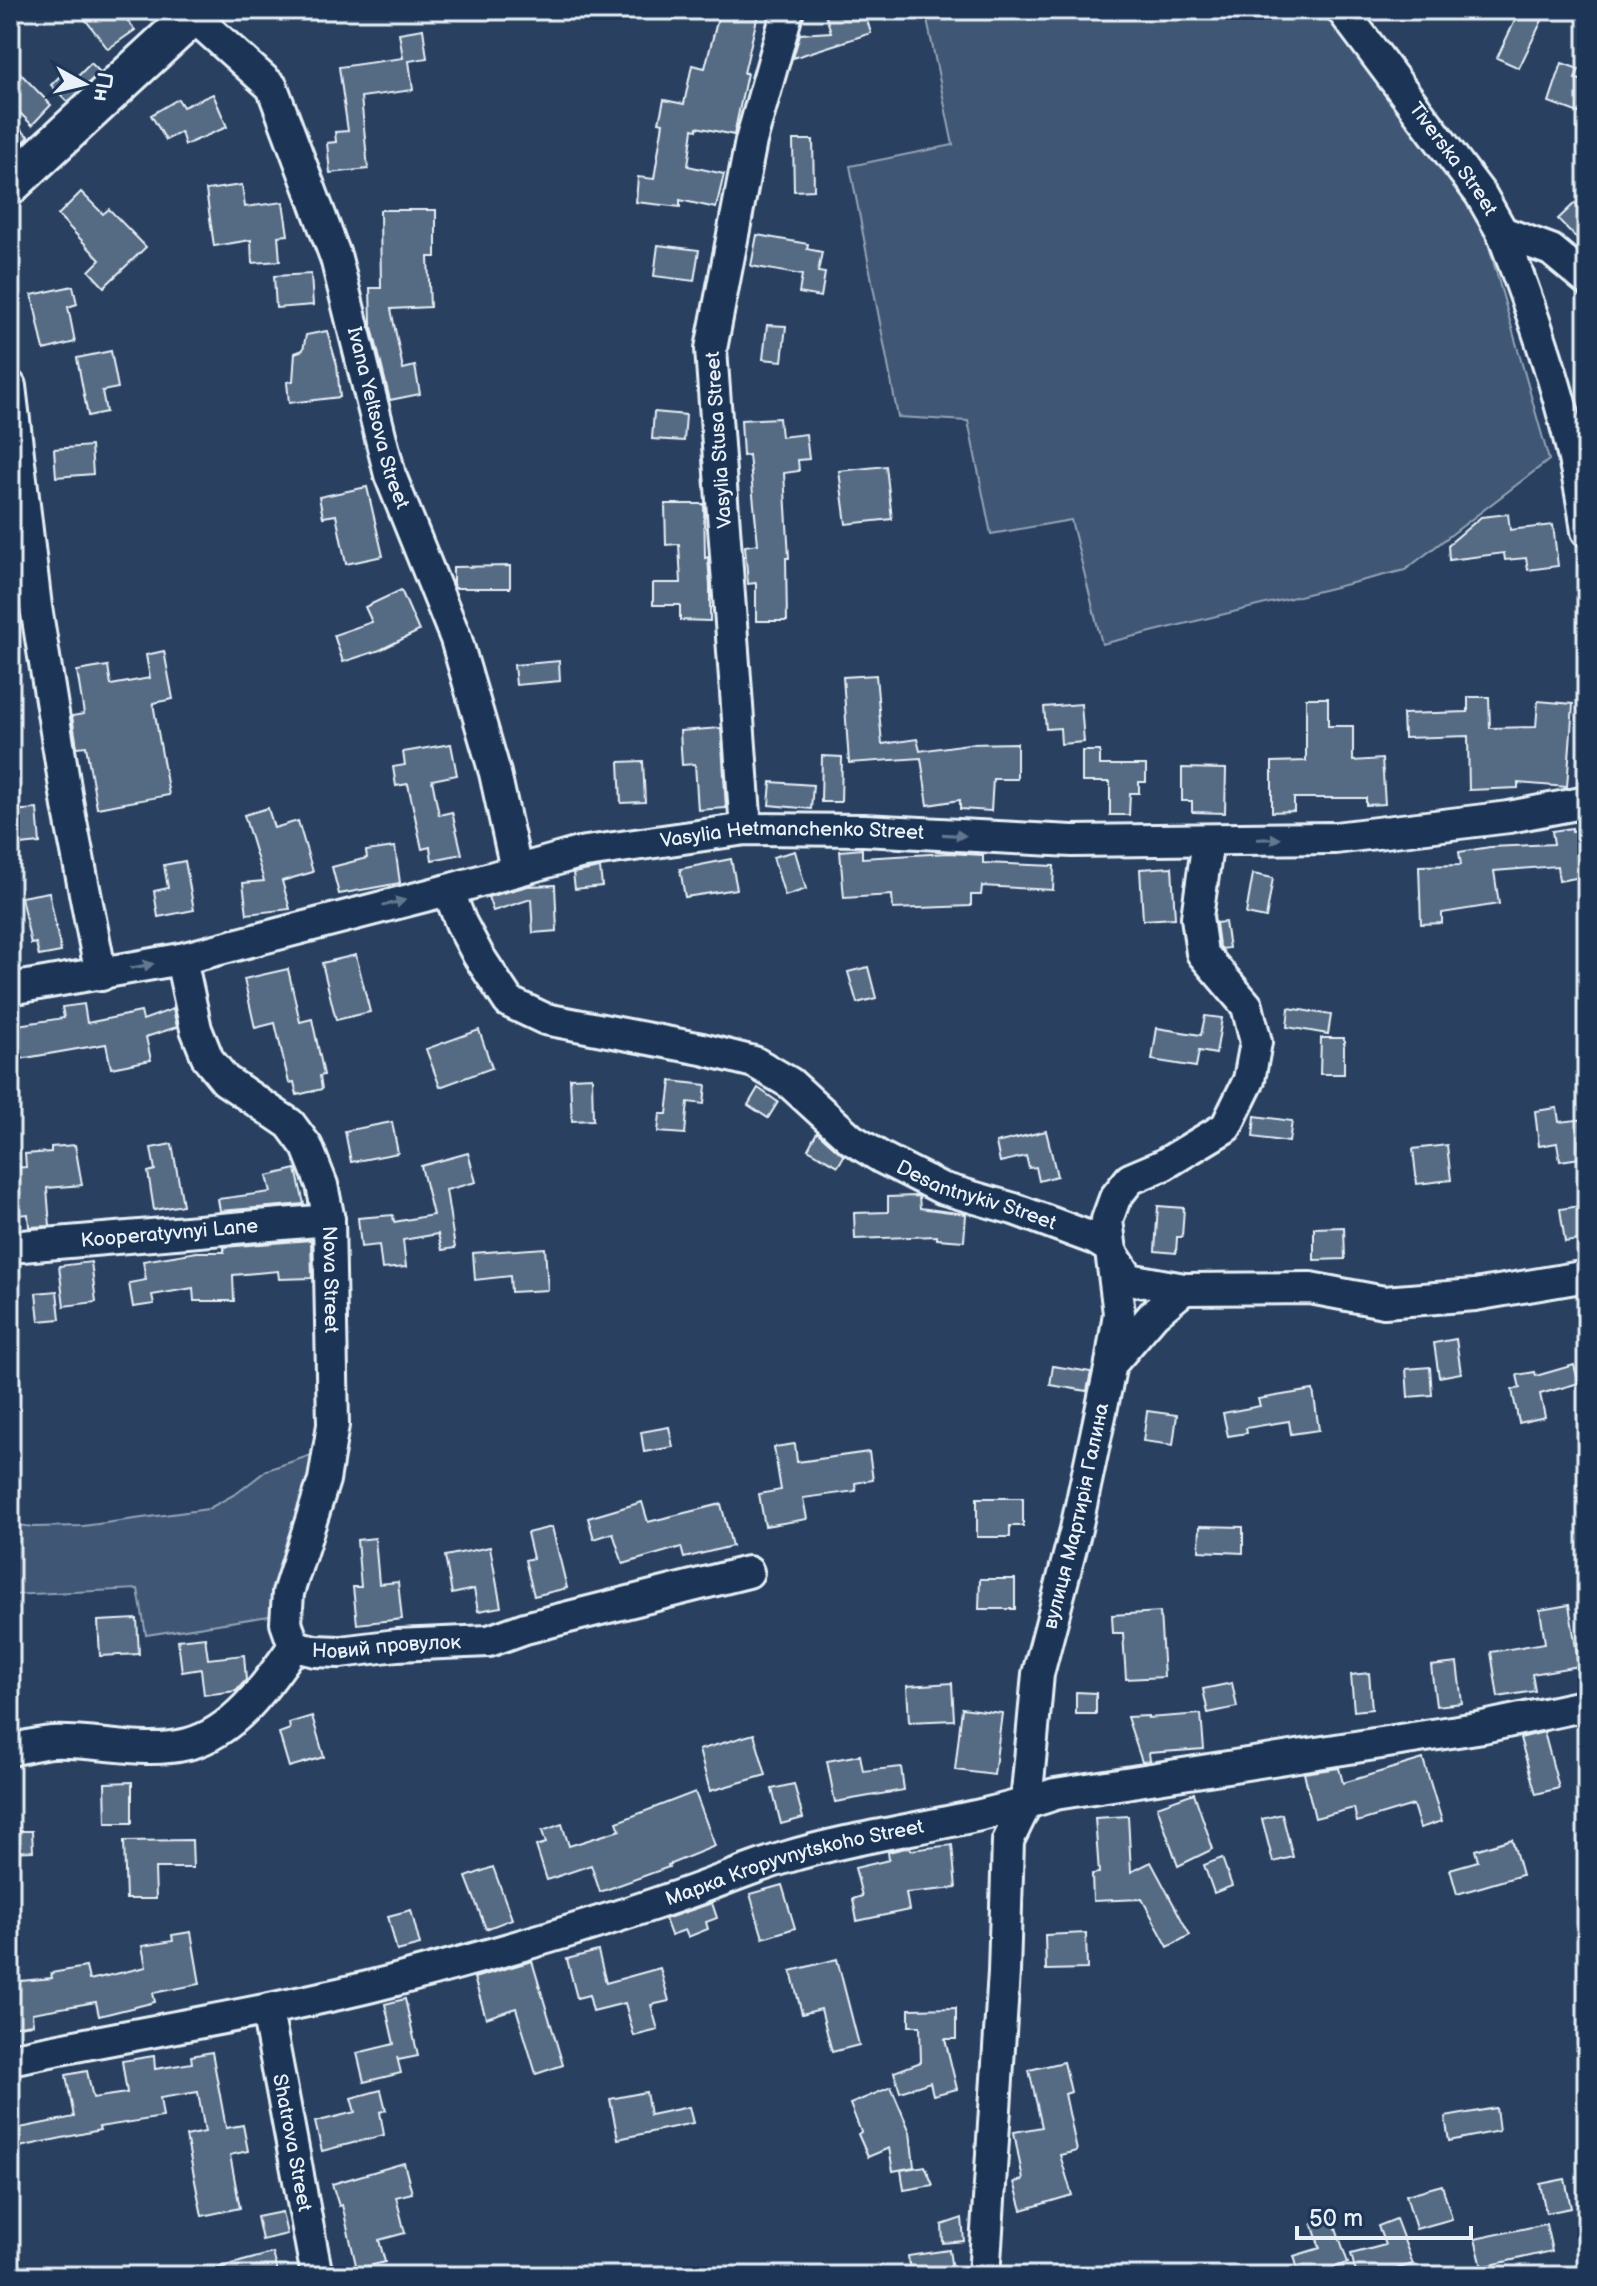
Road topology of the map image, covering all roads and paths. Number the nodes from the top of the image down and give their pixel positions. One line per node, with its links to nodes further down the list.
1 (788, 10): 10 (street, Vasylia Stusa Street)
2 (1342, 10): 5 (street, Tiverska Street)
3 (189, 12): 4 (main road); 12 (street, Ivana Yeltsova Street)
4 (10, 185)
5 (1502, 232): 6 (street, Tiverska Street); 8 (street)
6 (1587, 280)
7 (10, 386): 15 (street)
8 (1587, 531)
9 (1587, 802): 11 (street, Vasylia Hetmanchenko Street, one-way to 9)
10 (746, 829): 11 (street, Vasylia Hetmanchenko Street, one-way to 11); 12 (street, Vasylia Hetmanchenko Street)
11 (1208, 840): 19 (street, вулиця Мартирія Галина)
12 (516, 869): 13 (street, Vasylia Hetmanchenko Street)
13 (448, 890): 14 (street, Vasylia Hetmanchenko Street, one-way to 13); 19 (street, Desantnykiv Street)
14 (181, 959): 15 (street, Vasylia Hetmanchenko Street, one-way to 14); 17 (street, Nova Street)
15 (101, 975): 16 (street, Vasylia Hetmanchenko Street)
16 (10, 989)
17 (329, 1220): 18 (street, Kooperatyvnyi Lane); 24 (street, Nova Street)
18 (10, 1247)
19 (1108, 1247): 21 (street); 22 (street, вулиця Мартирія Галина)
20 (1587, 1276): 21 (street)
21 (1184, 1289): 22 (street)
22 (1111, 1364): 27 (street, вулиця Мартирія Галина)
23 (748, 1572): 24 (street, Новий провулок)
24 (294, 1646): 26 (street, Новий провулок)
25 (1587, 1705): 27 (street, Марка Kropyvnytskoho Street)
26 (10, 1750)
27 (1026, 1804): 28 (street, Марка Kropyvnytskoho Street); 31 (street, вулиця Мартирія Галина)
28 (267, 2011): 29 (street, Марка Kropyvnytskoho Street); 30 (street, Shatrova Street)
29 (10, 2059)
30 (317, 2276)
31 (984, 2276)

